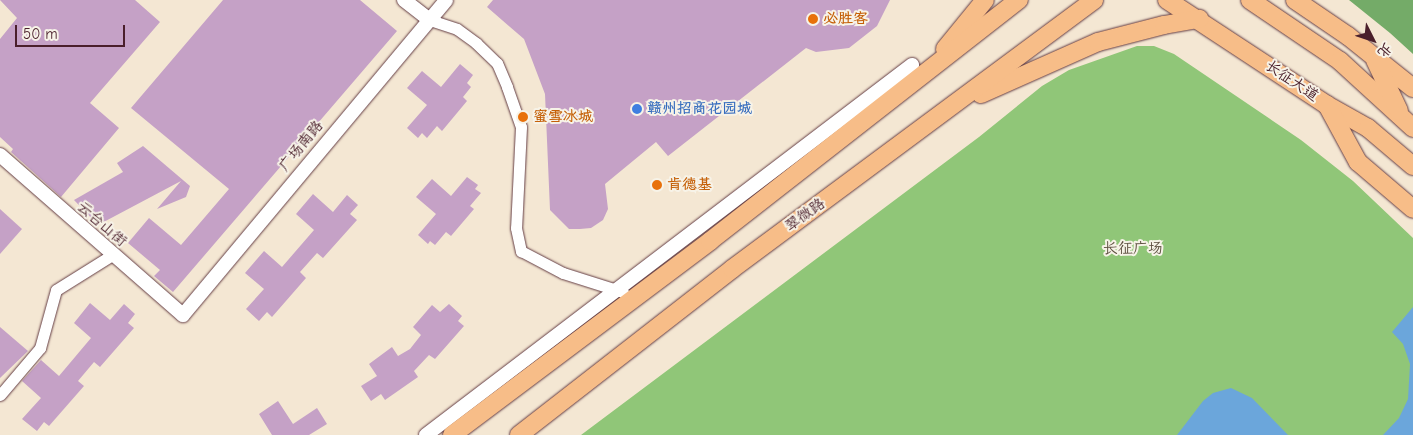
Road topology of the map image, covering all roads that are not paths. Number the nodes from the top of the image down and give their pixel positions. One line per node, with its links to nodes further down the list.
1 (404, 0): 11 (street)
2 (446, 0): 11 (street, 广场南路)
3 (985, 0): 14 (main road)
4 (1019, 0): 14 (main road)
5 (1094, 0): 16 (main road, 翠微路)
6 (1167, 0): 9 (main road, 长征大道)
7 (1250, 0): 10 (main road)
8 (1295, 0): 12 (main road)
9 (1199, 19): 16 (main road); 17 (main road, 长征大道)
10 (1279, 19): 12 (main road); 18 (main road)
11 (430, 20): 23 (street); 25 (street, 广场南路)
12 (1330, 24): 13 (main road)
13 (1374, 57): 15 (main road); 18 (main road)
14 (918, 70): 23 (street); 24 (main road)
15 (1413, 88)
16 (955, 104): 29 (main road, 翠微路)
17 (1327, 105): 20 (main road, 长征大道); 21 (main road)
18 (1407, 123)
19 (0, 156): 22 (street, 云台山街)
20 (1413, 166)
21 (1413, 209)
22 (112, 255): 25 (street, 云台山街); 26 (street)
23 (616, 290): 24 (street); 27 (street)
24 (636, 297): 28 (main road)
25 (184, 315)
26 (0, 395)
27 (426, 435)
28 (452, 435)
29 (518, 435)

